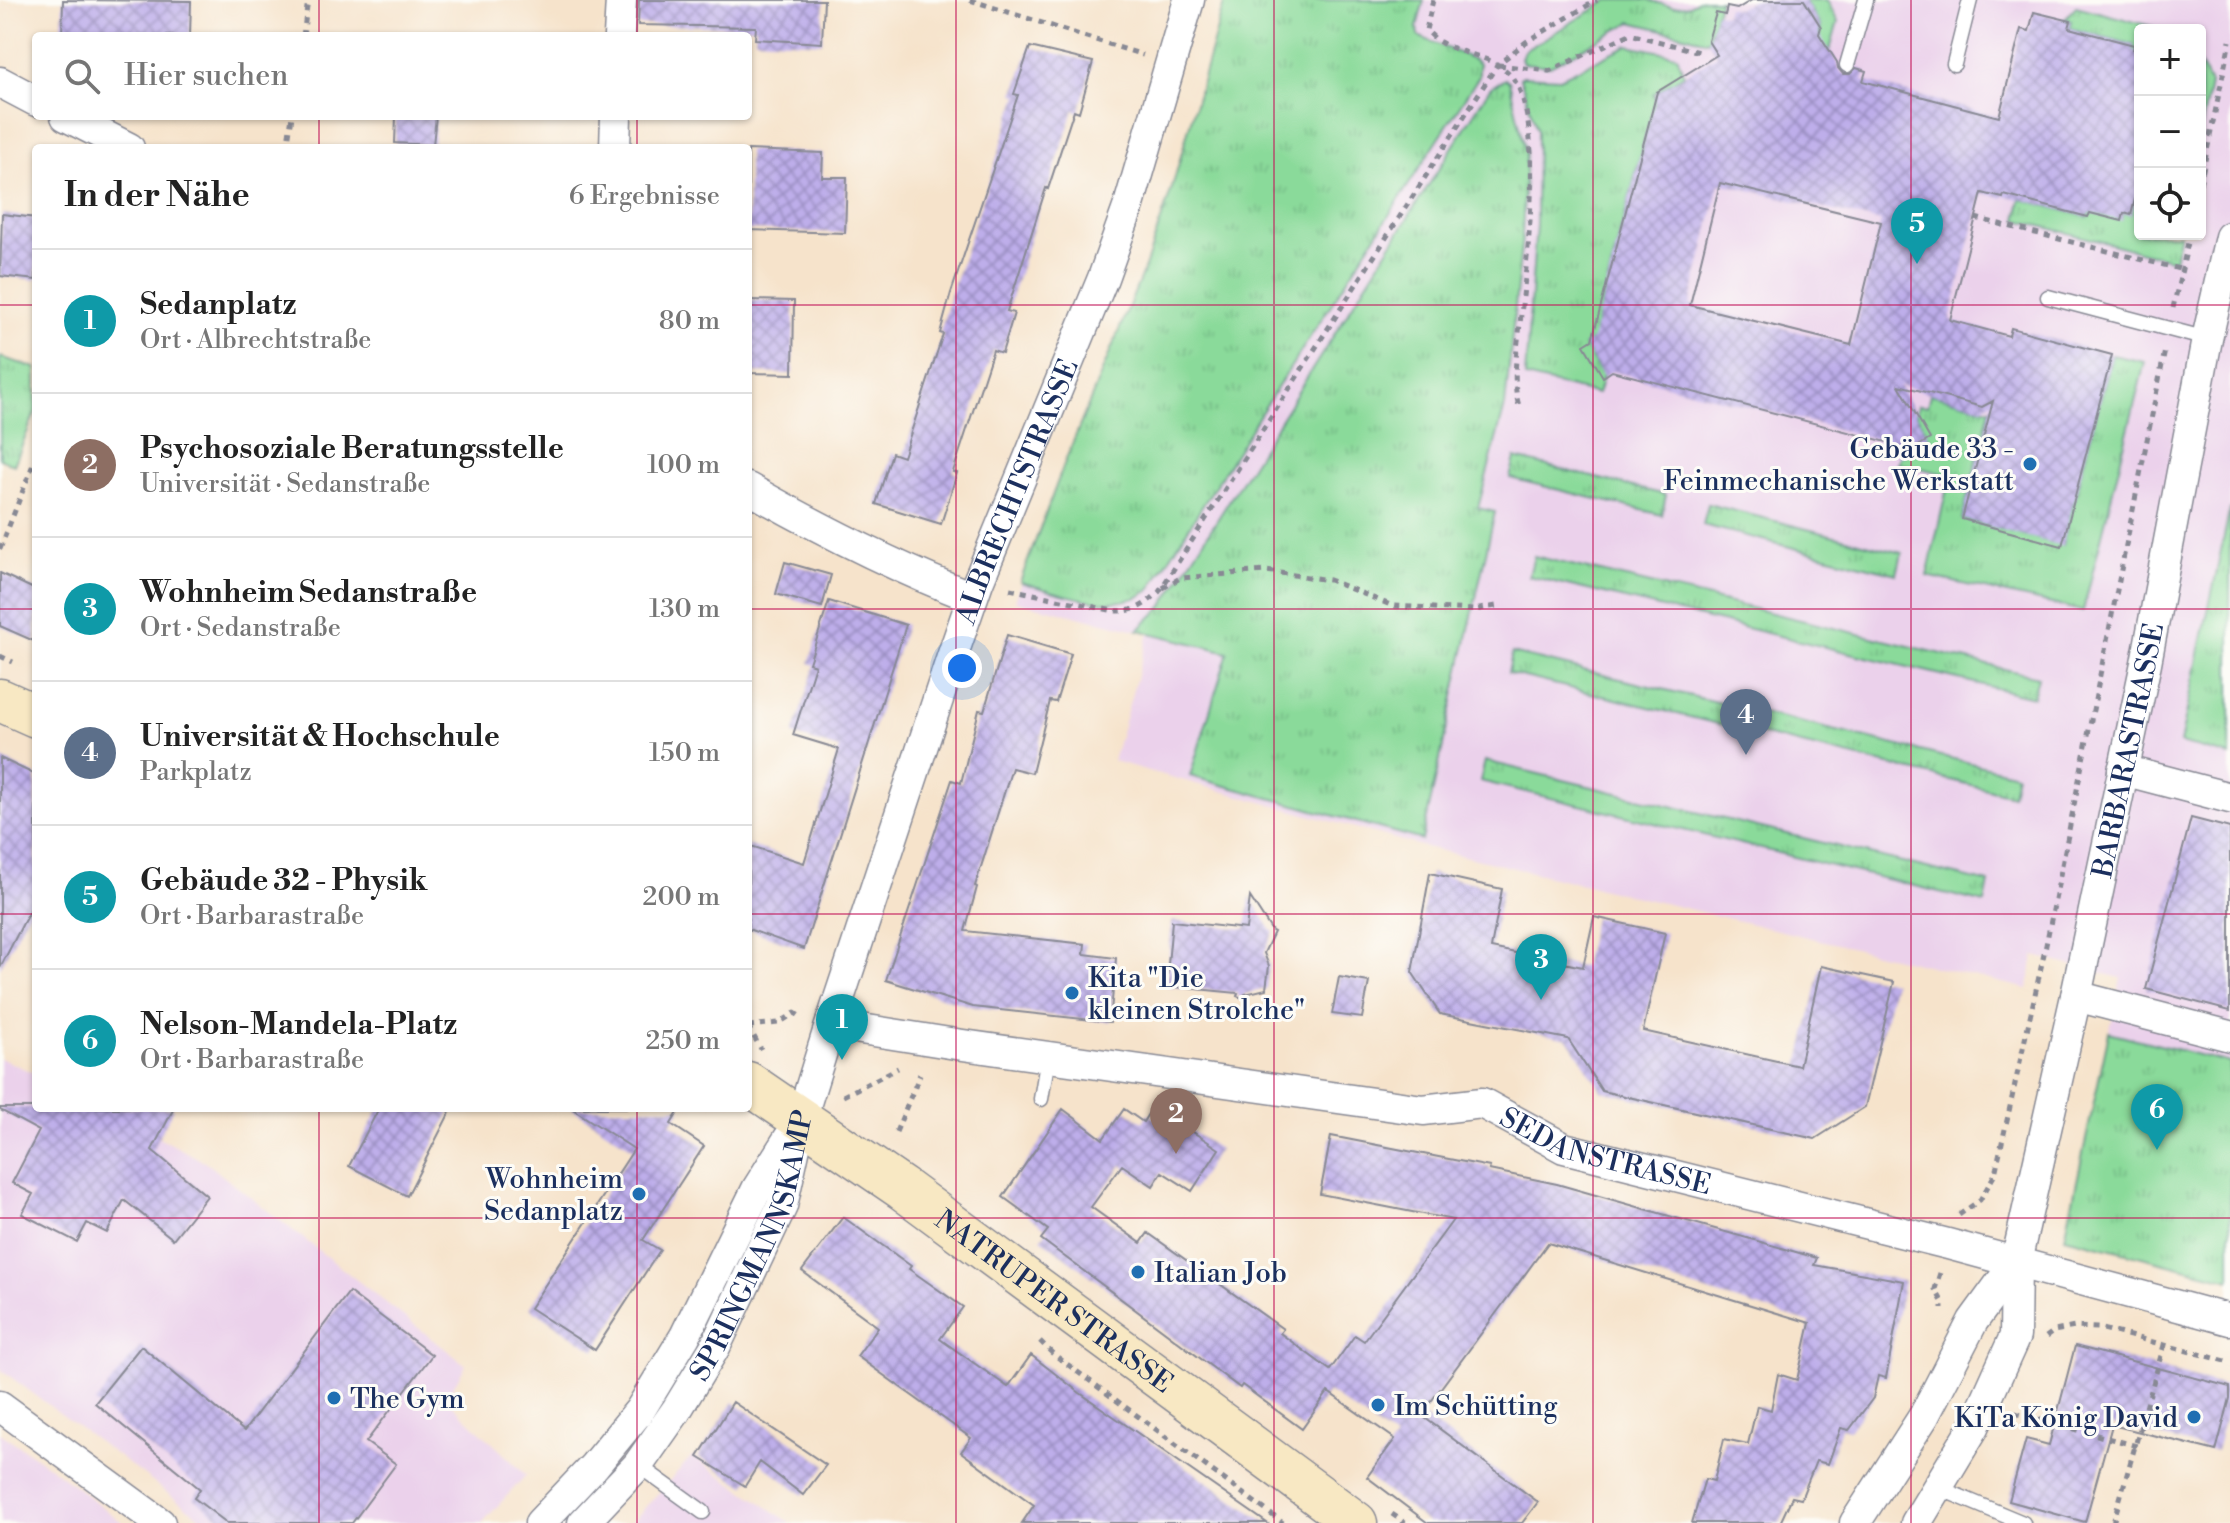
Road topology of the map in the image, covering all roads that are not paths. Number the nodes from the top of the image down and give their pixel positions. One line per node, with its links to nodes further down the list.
1 (621, 0): 5 (street)
2 (1189, 0): 18 (street, ALBRECHTSTRASSE)
3 (1866, 0): 7 (lane)
4 (1970, 0): 6 (lane)
5 (619, 32)
6 (1954, 64)
7 (1847, 65)
8 (0, 82): 9 (street)
9 (32, 99)
10 (74, 120): 12 (street)
11 (616, 120): 13 (street)
12 (121, 144)
13 (615, 144)
14 (2230, 237): 16 (street, BARBARASTRASSE)
15 (2048, 297): 16 (lane)
16 (2207, 339): 21 (street, BARBARASTRASSE)
17 (752, 490): 18 (street)
18 (975, 589): 24 (street, ALBRECHTSTRASSE)
19 (0, 700): 20 (street)
20 (32, 714)
21 (2123, 770): 22 (street); 23 (street, BARBARASTRASSE)
22 (2230, 798)
23 (2076, 996): 25 (street); 30 (street, BARBARASTRASSE)
24 (832, 1019): 26 (street, SEDANSTRASSE); 29 (street, ALBRECHTSTRASSE)
25 (2230, 1036)
26 (1048, 1057): 28 (lane); 30 (street, SEDANSTRASSE)
27 (752, 1086): 29 (street, NATRUPER STRASSE)
28 (1041, 1099)
29 (801, 1119): 33 (street, SPRINGMANNSKAMP); 37 (street, SPRINGMANNSKAMP); 39 (street, NATRUPER STRASSE)
30 (2016, 1262): 31 (street, SEDANSTRASSE); 34 (street, BARBARASTRASSE); 40 (street, BARBARASTRASSE)
31 (2230, 1320)
32 (0, 1406): 36 (street)
33 (638, 1465): 35 (lane); 38 (street, SPRINGMANNSKAMP)
34 (1939, 1488): 41 (street, BARBARASTRASSE); 42 (lane)
35 (703, 1512)
36 (160, 1523)
37 (540, 1523)
38 (583, 1523)
39 (1356, 1523)
40 (1855, 1523)
41 (1916, 1523)
42 (2023, 1523)

